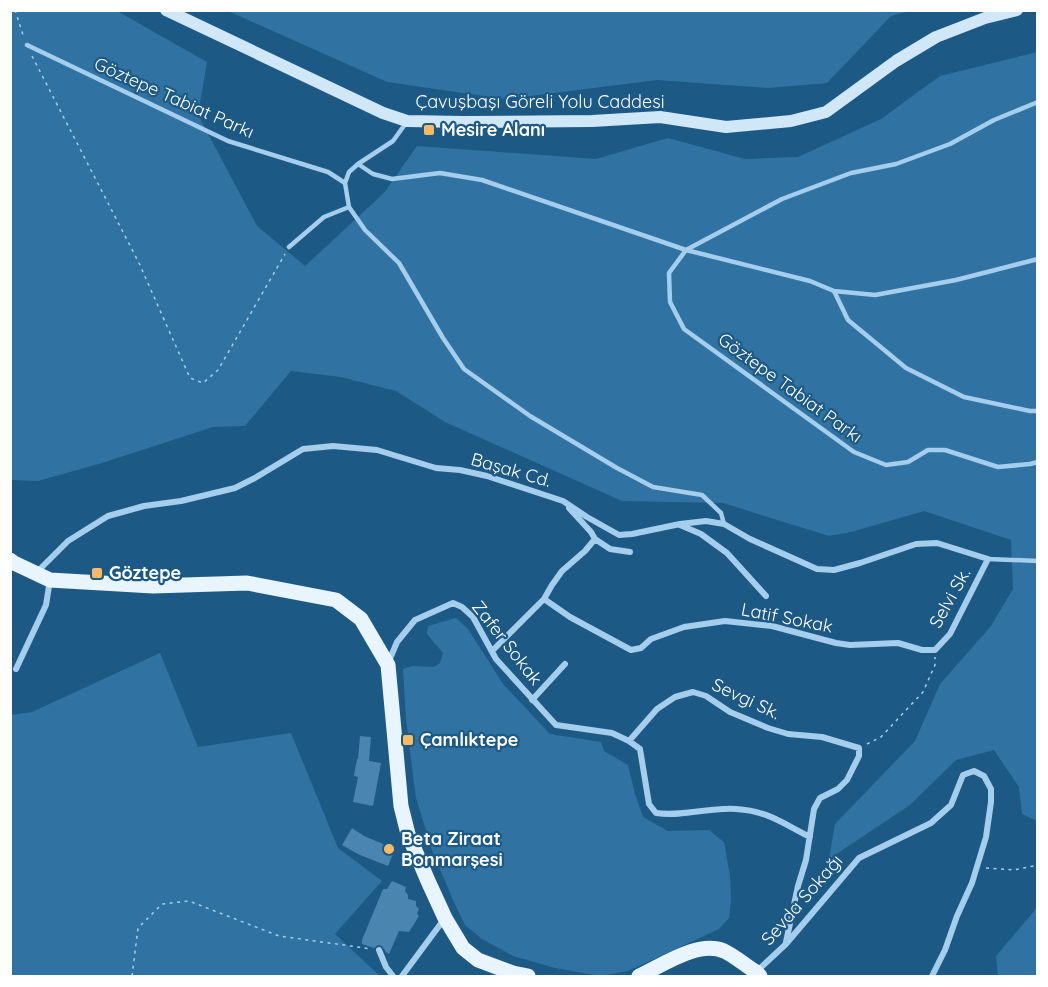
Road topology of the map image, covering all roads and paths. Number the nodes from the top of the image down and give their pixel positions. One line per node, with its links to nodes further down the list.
1 (15, 10): 4 (path)
2 (166, 10): 6 (main road, Çavuşbaşı Göreli Yolu Caddesi)
3 (1017, 10): 6 (main road, Çavuşbaşı Göreli Yolu Caddesi)
4 (27, 45): 8 (lane, Göztepe Tabiat Parkı); 10 (path)
5 (1038, 102): 11 (lane, Göztepe Tabiat Parkı)
6 (407, 121): 7 (lane)
7 (358, 164): 8 (lane); 11 (lane)
8 (345, 183): 9 (lane)
9 (349, 207): 10 (lane); 18 (lane)
10 (289, 247)
11 (686, 249): 13 (lane); 15 (lane, Göztepe Tabiat Parkı)
12 (1038, 259): 13 (lane)
13 (834, 291): 14 (lane)
14 (1038, 411)
15 (1038, 462)
16 (563, 501): 17 (street, Başak Cd.); 19 (street); 24 (street, Başak Cd.)
17 (680, 524): 18 (street, Başak Cd.); 26 (street)
18 (724, 524): 21 (street, Başak Cd.)
19 (595, 538): 20 (street); 27 (street)
20 (630, 552)
21 (988, 559): 23 (lane); 28 (street, Selvi Sk.)
22 (10, 560): 24 (main road)
23 (1038, 561)
24 (35, 573): 25 (main road)
25 (50, 580): 31 (main road); 32 (street)
26 (766, 596)
27 (544, 599): 28 (street, Latif Sokak); 29 (street)
28 (935, 650): 35 (path)
29 (492, 651): 31 (street, Zafer Sokak); 33 (street, Zafer Sokak)
30 (565, 664): 33 (street)
31 (388, 665): 39 (main road)
32 (16, 669)
33 (532, 700): 34 (street, Zafer Sokak)
34 (629, 741): 35 (street, Sevgi Sk.); 36 (street)
35 (859, 748): 36 (street)
36 (810, 837): 40 (street)
37 (1038, 865): 38 (path)
38 (976, 868): 40 (street, Sevda Sokağı); 48 (street, Sevda Sokağı)
39 (445, 918): 45 (street); 46 (main road)
40 (786, 944): 42 (street, Sevda Sokağı)
41 (379, 950): 43 (path); 44 (street)
42 (758, 974): 47 (main road)
43 (132, 976)
44 (393, 976)
45 (402, 976)
46 (528, 976)
47 (639, 976)
48 (932, 976)

